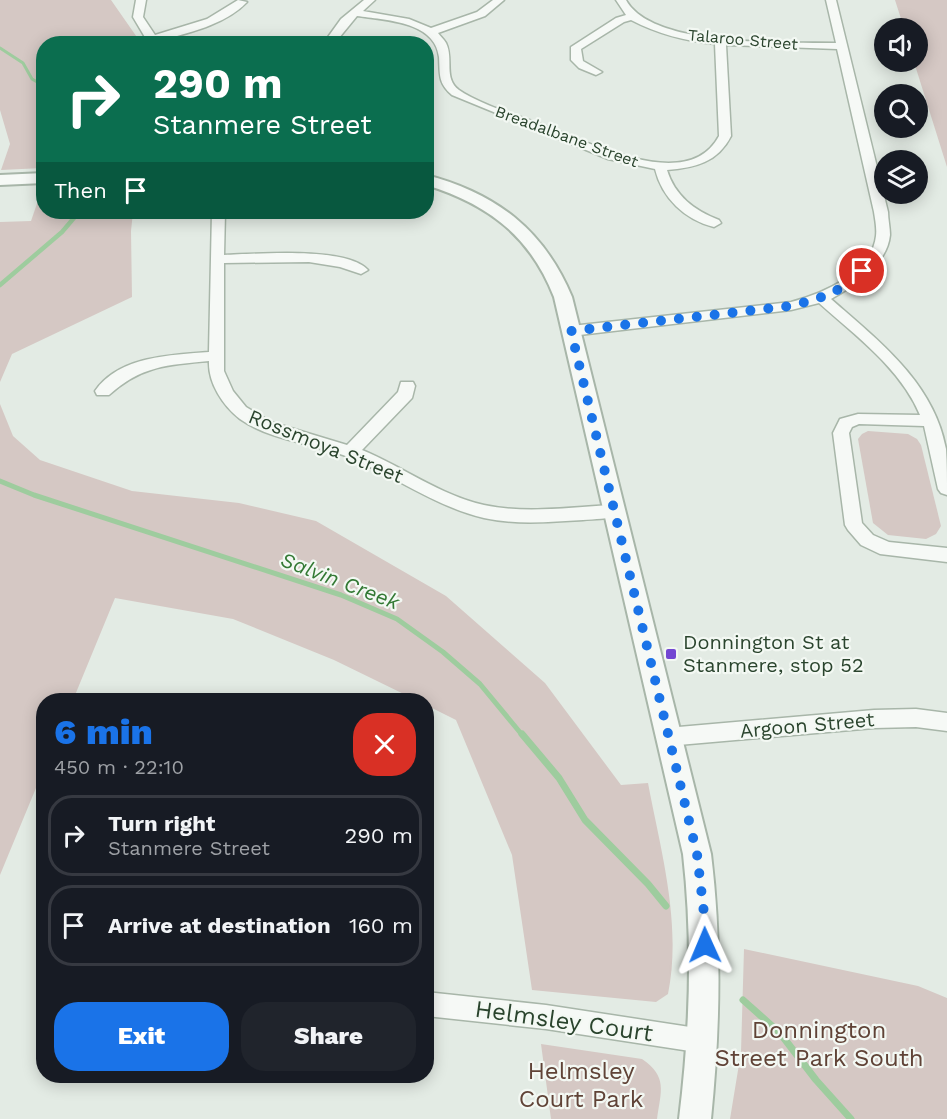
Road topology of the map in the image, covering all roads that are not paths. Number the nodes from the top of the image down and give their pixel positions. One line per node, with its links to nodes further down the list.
1 (141, 0): 10 (street)
2 (370, 0): 7 (street)
3 (499, 0): 9 (street)
4 (621, 0): 8 (street)
5 (831, 0): 14 (street)
6 (242, 2): 11 (street)
7 (354, 13): 9 (street); 12 (street)
8 (632, 17): 13 (street, Talaroo Street); 15 (street)
9 (432, 31): 16 (street, Breadalbane Street)
10 (151, 36)
11 (170, 36)
12 (335, 36)
13 (720, 40): 14 (street, Talaroo Street); 16 (street, Breadalbane Street)
14 (842, 46): 24 (street)
15 (596, 72)
16 (660, 166): 21 (street)
17 (36, 178): 18 (street)
18 (0, 180)
19 (434, 183): 25 (street)
20 (218, 219): 22 (street, Rossmoya Street)
21 (714, 223)
22 (217, 259): 23 (street); 26 (street, Rossmoya Street)
23 (361, 270)
24 (822, 298): 25 (street); 29 (street)
25 (571, 331): 32 (street)
26 (216, 356): 28 (street); 30 (street, Rossmoya Street)
27 (407, 386): 30 (street)
28 (103, 391)
29 (930, 421): 31 (street); 33 (street)
30 (351, 452): 32 (street, Rossmoya Street)
31 (947, 489)
32 (613, 511): 35 (street)
33 (947, 555)
34 (947, 722): 35 (street, Argoon Street)
35 (667, 737): 37 (street)
36 (434, 1005): 37 (street, Helmsley Court)
37 (702, 1041): 38 (street)
38 (695, 1119)

